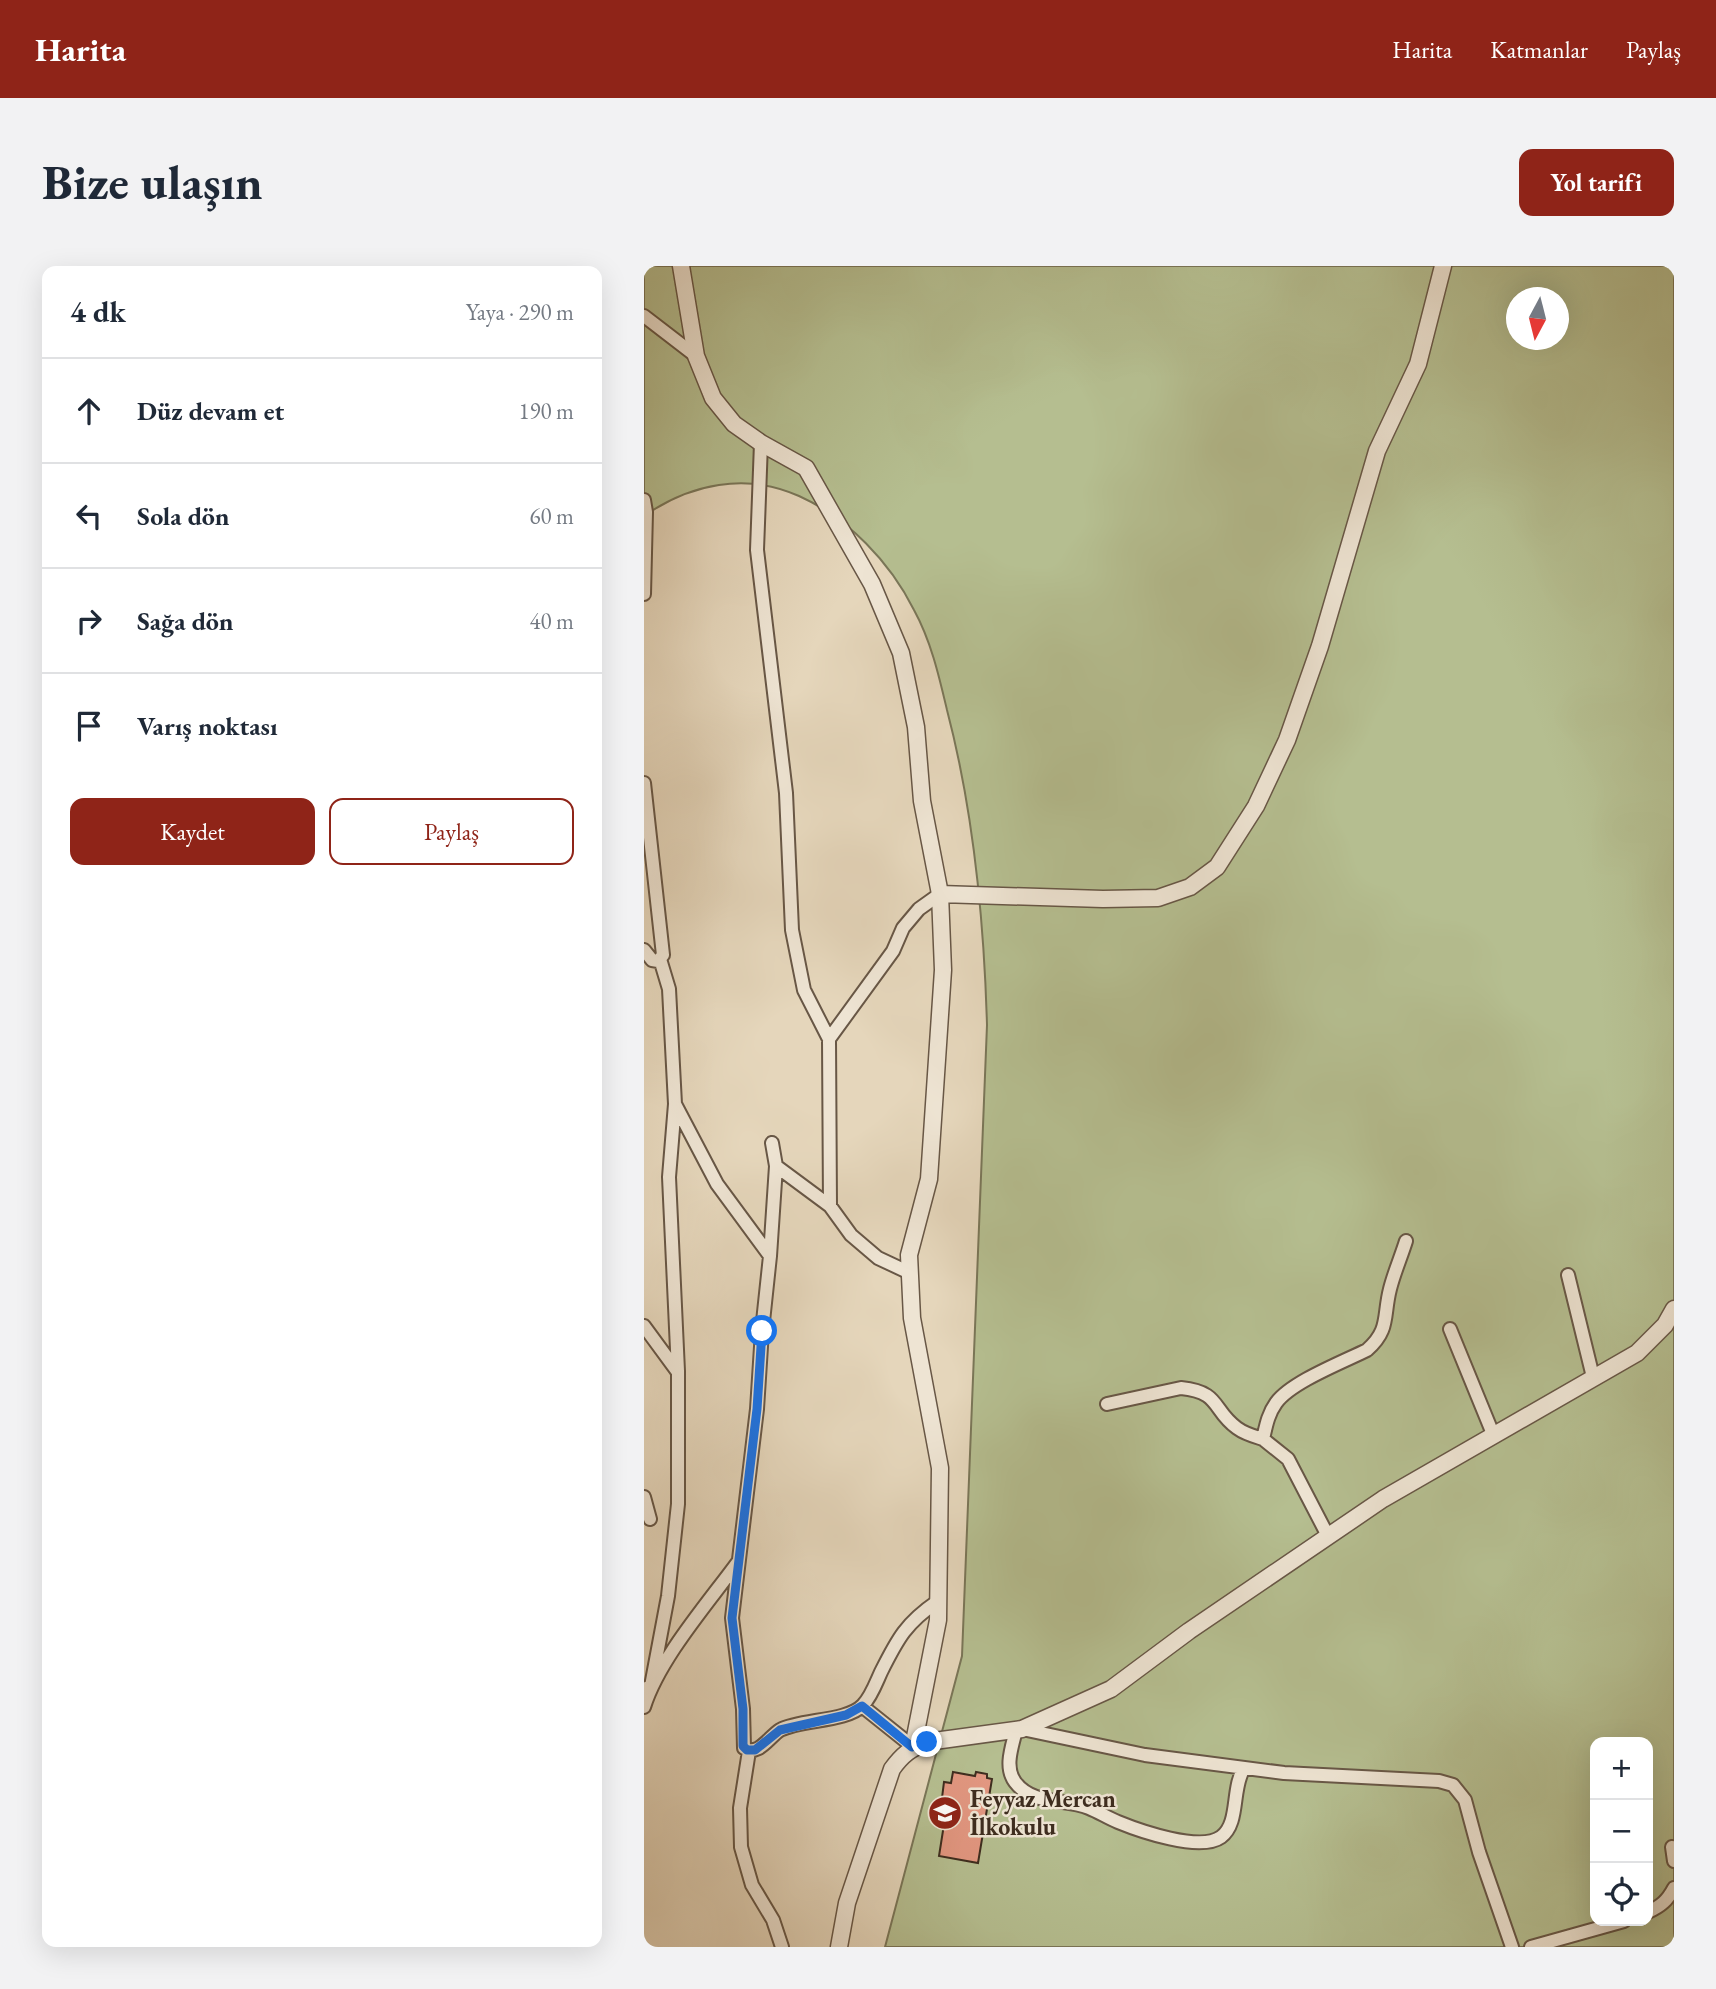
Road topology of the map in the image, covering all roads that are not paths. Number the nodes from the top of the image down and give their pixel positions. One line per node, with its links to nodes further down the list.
1 (681, 266): 4 (street)
2 (1443, 266): 9 (street)
3 (644, 316): 4 (street)
4 (696, 356): 5 (street)
5 (761, 443): 9 (street); 12 (street)
6 (644, 500): 7 (street)
7 (644, 594)
8 (644, 783): 11 (street)
9 (940, 894): 12 (street); 19 (street)
10 (644, 950): 11 (street)
11 (660, 960): 13 (street)
12 (829, 1039): 16 (street)
13 (675, 1104): 18 (street); 24 (street)
14 (772, 1143): 15 (street)
15 (776, 1166): 16 (street); 18 (street)
16 (830, 1206): 19 (street)
17 (1406, 1241): 28 (street)
18 (771, 1256): 32 (street)
19 (910, 1273): 33 (street)
20 (1569, 1275): 25 (street)
21 (1674, 1309): 25 (street)
22 (644, 1326): 24 (street)
23 (1450, 1329): 27 (street)
24 (678, 1371): 34 (street)
25 (1593, 1377): 27 (street)
26 (1107, 1404): 28 (street)
27 (1493, 1434): 31 (street)
28 (1263, 1439): 31 (street)
29 (644, 1497): 30 (street)
30 (650, 1518)
31 (1328, 1536): 37 (street)
32 (740, 1559): 34 (street); 39 (street)
33 (938, 1601): 35 (street); 38 (street)
34 (647, 1688): 36 (street)
35 (862, 1706): 38 (street); 39 (street)
36 (644, 1707)
37 (1019, 1730): 38 (street); 40 (street); 40 (street)
38 (912, 1747): 47 (street)
39 (749, 1751): 46 (street)
40 (1244, 1768): 48 (street)
41 (1672, 1847): 42 (street)
42 (1674, 1861)
43 (1674, 1888): 44 (street)
44 (1653, 1910)
45 (1606, 1926): 49 (street)
46 (782, 1947)
47 (839, 1947)
48 (1512, 1947)
49 (1531, 1947)

